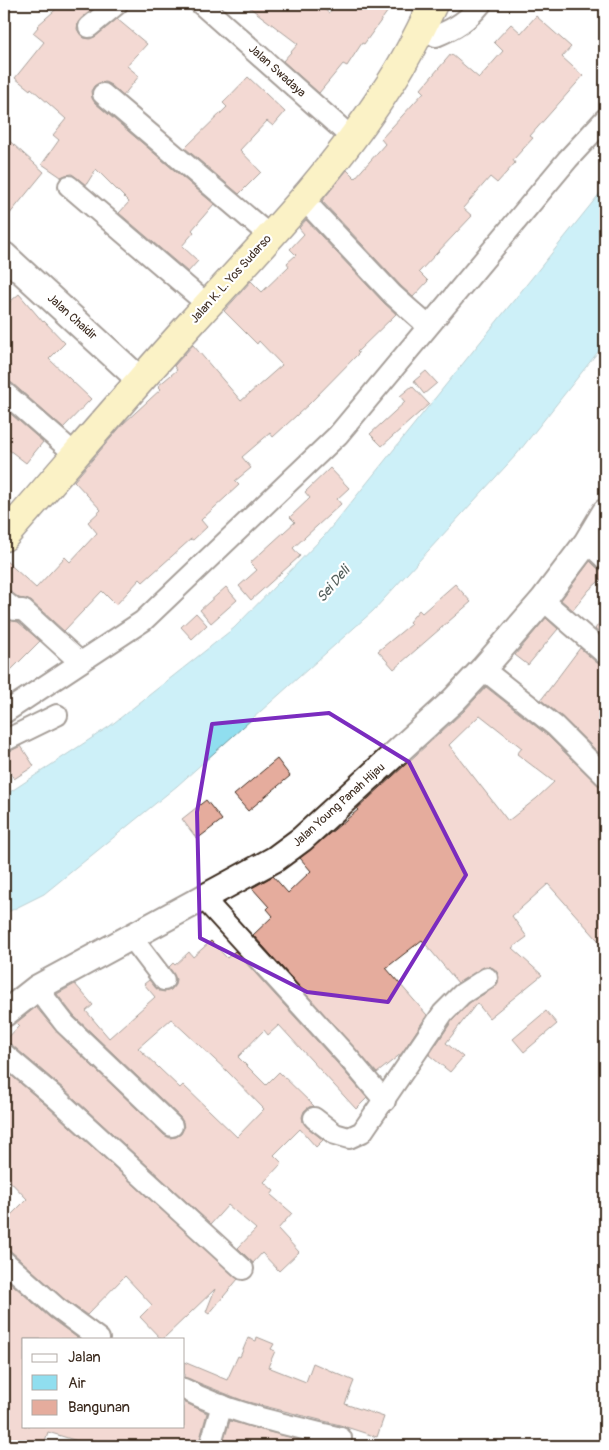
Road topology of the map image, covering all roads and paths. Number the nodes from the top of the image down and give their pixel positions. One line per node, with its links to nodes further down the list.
1 (118, 4): 5 (street)
2 (201, 4): 9 (street, Jalan Swadaya)
3 (433, 4): 6 (highway, Jalan K. L. Yos Sudarso)
4 (482, 4): 6 (street)
5 (89, 26)
6 (422, 28): 9 (highway, Jalan K. L. Yos Sudarso)
7 (103, 94): 12 (street)
8 (605, 119): 15 (street)
9 (352, 138): 11 (highway, Jalan K. L. Yos Sudarso)
10 (69, 186): 14 (street)
11 (303, 199): 12 (highway, Jalan K. L. Yos Sudarso); 15 (street)
12 (270, 236): 14 (highway, Jalan K. L. Yos Sudarso)
13 (4, 255): 16 (street, Jalan Chaidir)
14 (208, 305): 16 (highway, Jalan K. L. Yos Sudarso)
15 (428, 326): 26 (street)
16 (140, 380): 18 (highway, Jalan K. L. Yos Sudarso)
17 (4, 392): 18 (street)
18 (76, 455): 20 (highway, Jalan K. L. Yos Sudarso)
19 (605, 512): 21 (street, Jalan Young Panah Hijau)
20 (4, 537)
21 (587, 542): 22 (street); 24 (street, Jalan Young Panah Hijau)
22 (605, 559)
23 (4, 600): 26 (street)
24 (543, 600): 25 (street); 27 (street, Jalan Young Panah Hijau)
25 (605, 654)
26 (80, 662): 28 (street)
27 (483, 669): 31 (street); 32 (street, Jalan Young Panah Hijau)
28 (4, 713)
29 (57, 715): 30 (street)
30 (4, 741)
31 (605, 776)
32 (203, 898): 33 (street, Jalan Young Panah Hijau); 39 (street)
33 (132, 938): 35 (street); 36 (street, Jalan Young Panah Hijau)
34 (487, 978): 39 (street)
35 (164, 980)
36 (36, 988): 37 (street, Jalan Young Panah Hijau); 41 (street)
37 (4, 1014)
38 (4, 1054): 43 (street)
39 (385, 1101): 40 (street)
40 (314, 1118)
41 (172, 1126)
42 (4, 1261): 44 (street)
43 (243, 1269)
44 (98, 1338)
45 (185, 1390): 46 (street)
46 (222, 1405): 47 (street); 48 (street)
47 (340, 1438)
48 (210, 1446)

